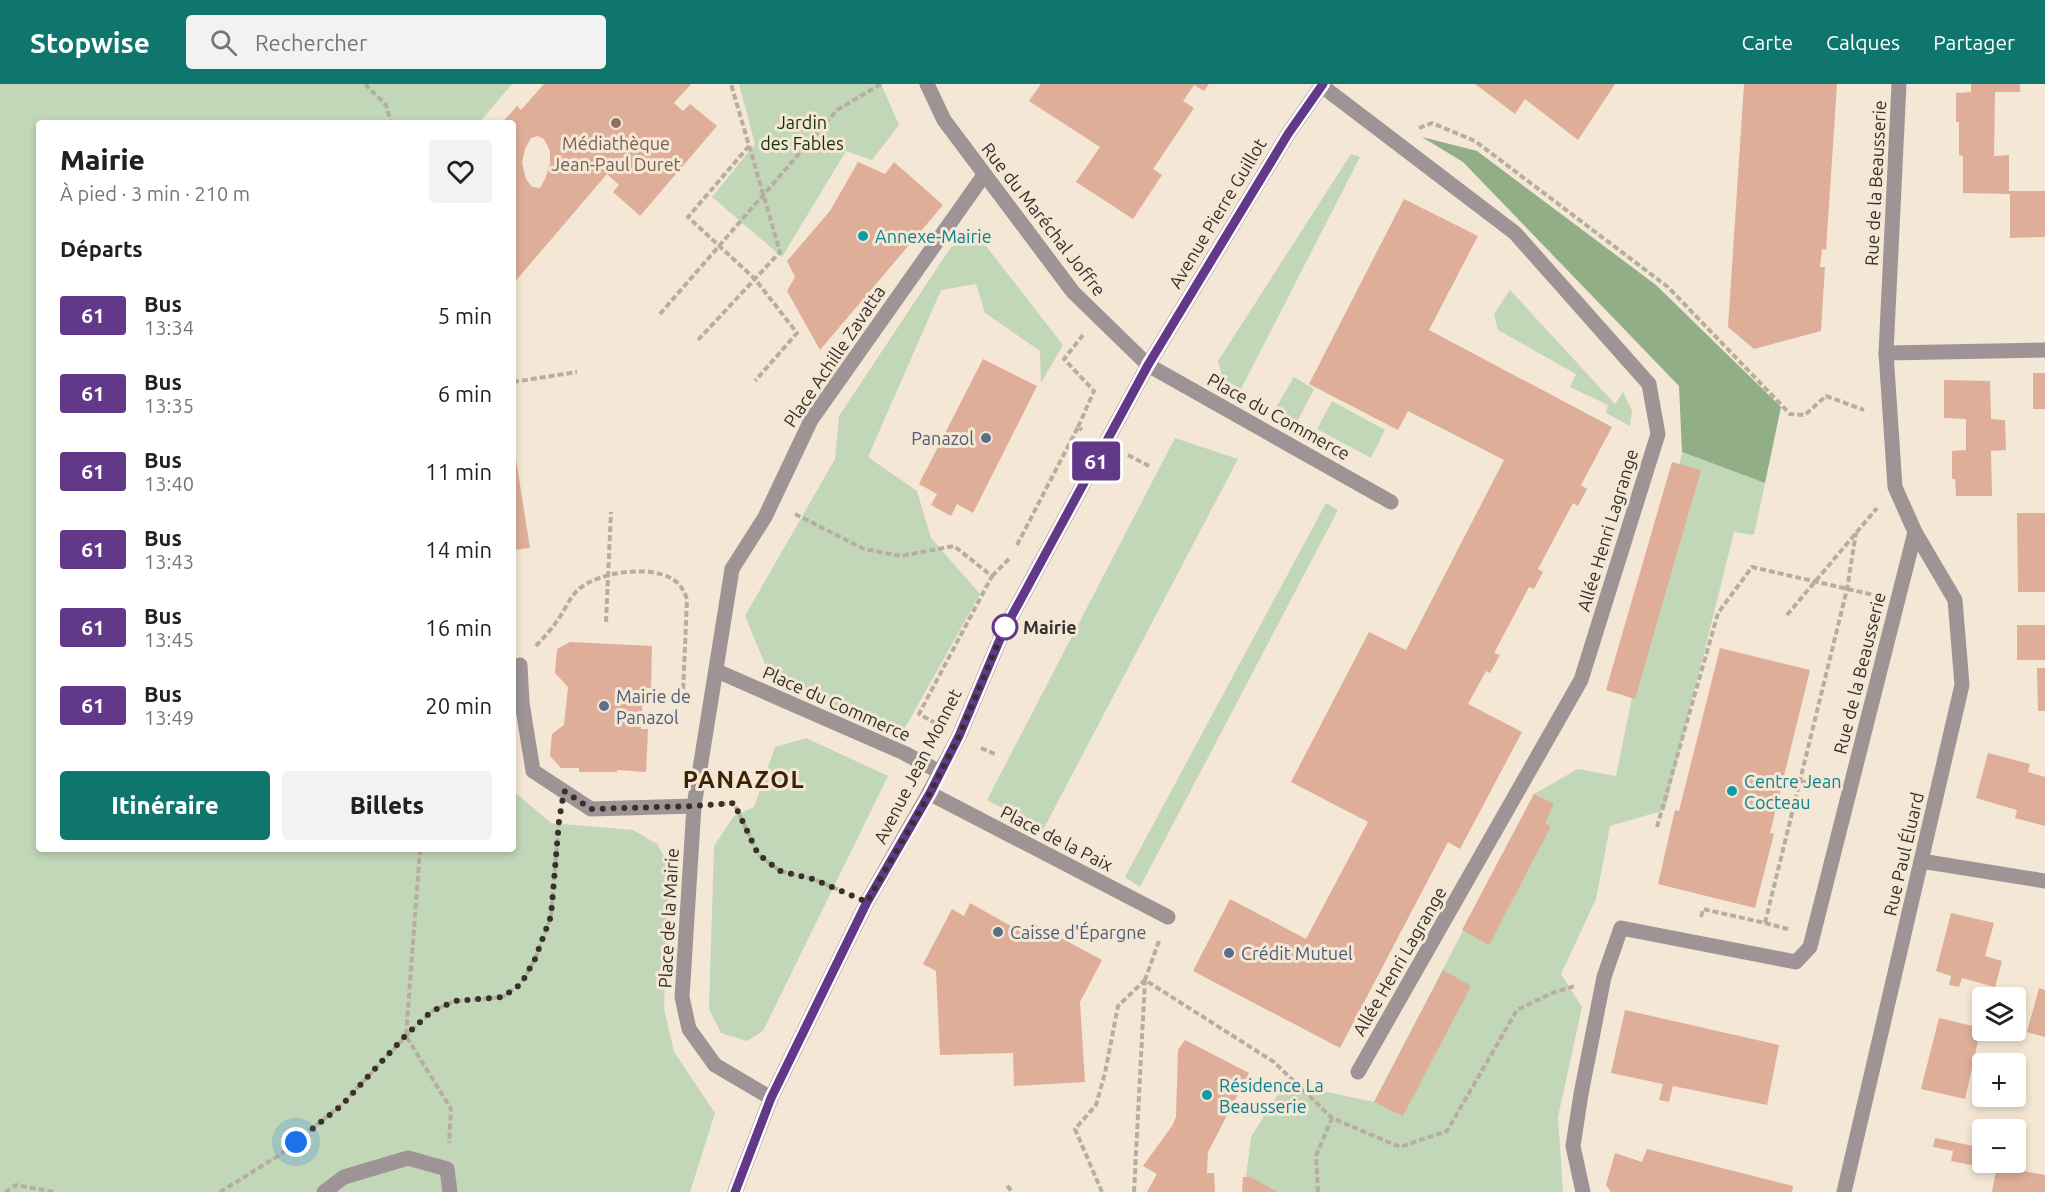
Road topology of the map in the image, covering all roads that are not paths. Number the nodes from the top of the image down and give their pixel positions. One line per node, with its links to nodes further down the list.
1 (927, 84): 4 (street, Rue du Maréchal Joffre)
2 (1899, 84): 6 (street, Rue de la Beausserie)
3 (1322, 85): 7 (street, Avenue Pierre Guillot); 19 (street, Allée Henri Lagrange)
4 (984, 175): 7 (street, Rue du Maréchal Joffre); 10 (street, Place Achille Zavatta)
5 (2045, 350): 6 (street)
6 (1886, 353): 9 (street, Rue de la Beausserie)
7 (1148, 365): 8 (street, Place du Commerce); 13 (street, Avenue Jean Monnet)
8 (1391, 502)
9 (1915, 532): 16 (street, Rue Paul Éluard); 24 (street, Rue de la Beausserie)
10 (732, 569): 12 (street, Place de la Mairie)
11 (520, 665): 15 (street)
12 (717, 671): 13 (street, Place du Commerce); 15 (street, Place de la Mairie)
13 (940, 772): 14 (street, Avenue Jean Monnet)
14 (930, 793): 18 (street, Place de la Paix); 20 (street, Avenue Jean Monnet)
15 (694, 806): 20 (street, Place de la Mairie)
16 (1921, 861): 17 (street); 25 (street, Rue Paul Éluard)
17 (2045, 881)
18 (1168, 916)
19 (1358, 1072)
20 (771, 1098): 23 (street, Avenue Jean Monnet)
21 (324, 1192): 22 (street)
22 (450, 1192)
23 (735, 1192)
24 (1583, 1192)
25 (1844, 1192)

